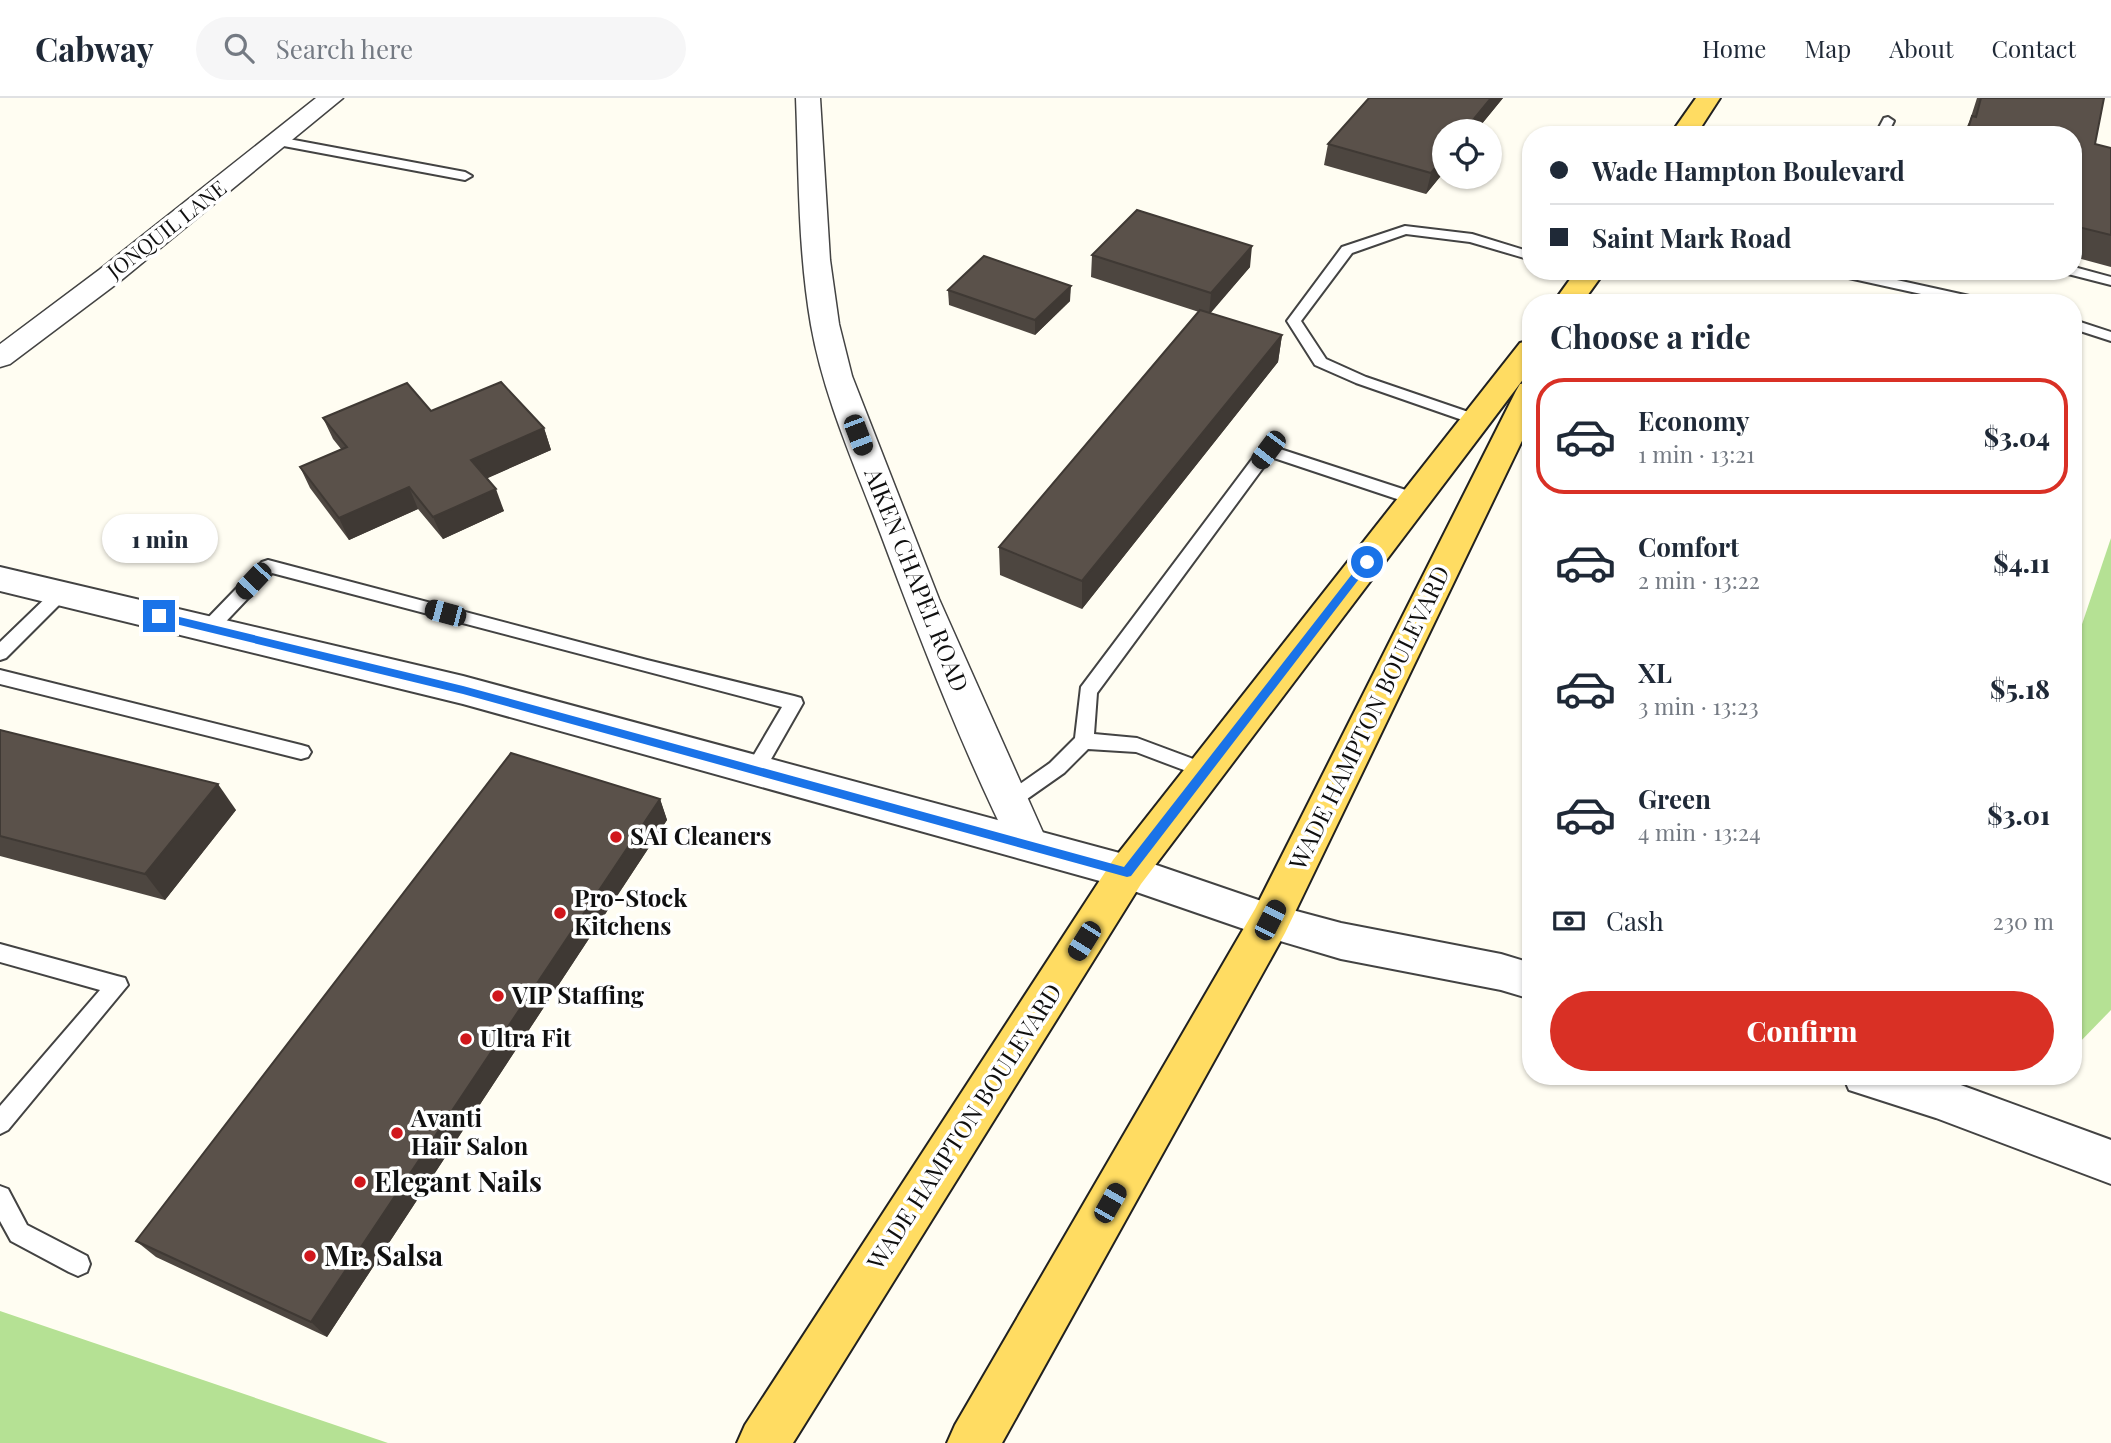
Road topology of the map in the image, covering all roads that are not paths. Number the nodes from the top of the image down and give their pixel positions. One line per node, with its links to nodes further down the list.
1 (331, 98): 7 (street, JONQUIL LANE)
2 (808, 98): 30 (street, AIKEN CHAPEL ROAD)
3 (1708, 98): 5 (main road)
4 (1888, 121): 6 (lane)
5 (1689, 126)
6 (1886, 126)
7 (278, 141): 8 (lane); 16 (street, JONQUIL LANE)
8 (465, 176)
9 (1522, 253): 19 (lane)
10 (2082, 273): 12 (lane)
11 (1877, 280): 13 (lane)
12 (2111, 281)
13 (1941, 294)
14 (2082, 327): 15 (lane)
15 (2111, 337)
16 (0, 358)
17 (1522, 361): 19 (main road, WADE HAMPTON BOULEVARD)
18 (1522, 409): 33 (main road, WADE HAMPTON BOULEVARD)
19 (1476, 420): 20 (main road, WADE HAMPTON BOULEVARD)
20 (1415, 499): 26 (lane); 29 (main road, WADE HAMPTON BOULEVARD)
21 (0, 579): 22 (street)
22 (61, 593): 23 (street); 24 (lane)
23 (209, 628): 28 (street); 28 (lane)
24 (0, 653)
25 (0, 677): 27 (lane)
26 (1084, 741): 29 (lane); 30 (lane)
27 (301, 752)
28 (755, 770): 31 (street)
29 (1205, 771): 32 (main road, WADE HAMPTON BOULEVARD)
30 (1010, 801): 31 (street, AIKEN CHAPEL ROAD)
31 (1030, 846): 32 (street)
32 (1127, 873): 33 (street); 41 (main road, WADE HAMPTON BOULEVARD)
33 (1270, 920): 35 (street); 42 (main road, WADE HAMPTON BOULEVARD)
34 (0, 953): 37 (lane)
35 (1522, 978)
36 (1895, 1085): 38 (street)
37 (0, 1123)
38 (2111, 1162)
39 (0, 1197): 40 (lane)
40 (78, 1264)
41 (763, 1443)
42 (973, 1443)

